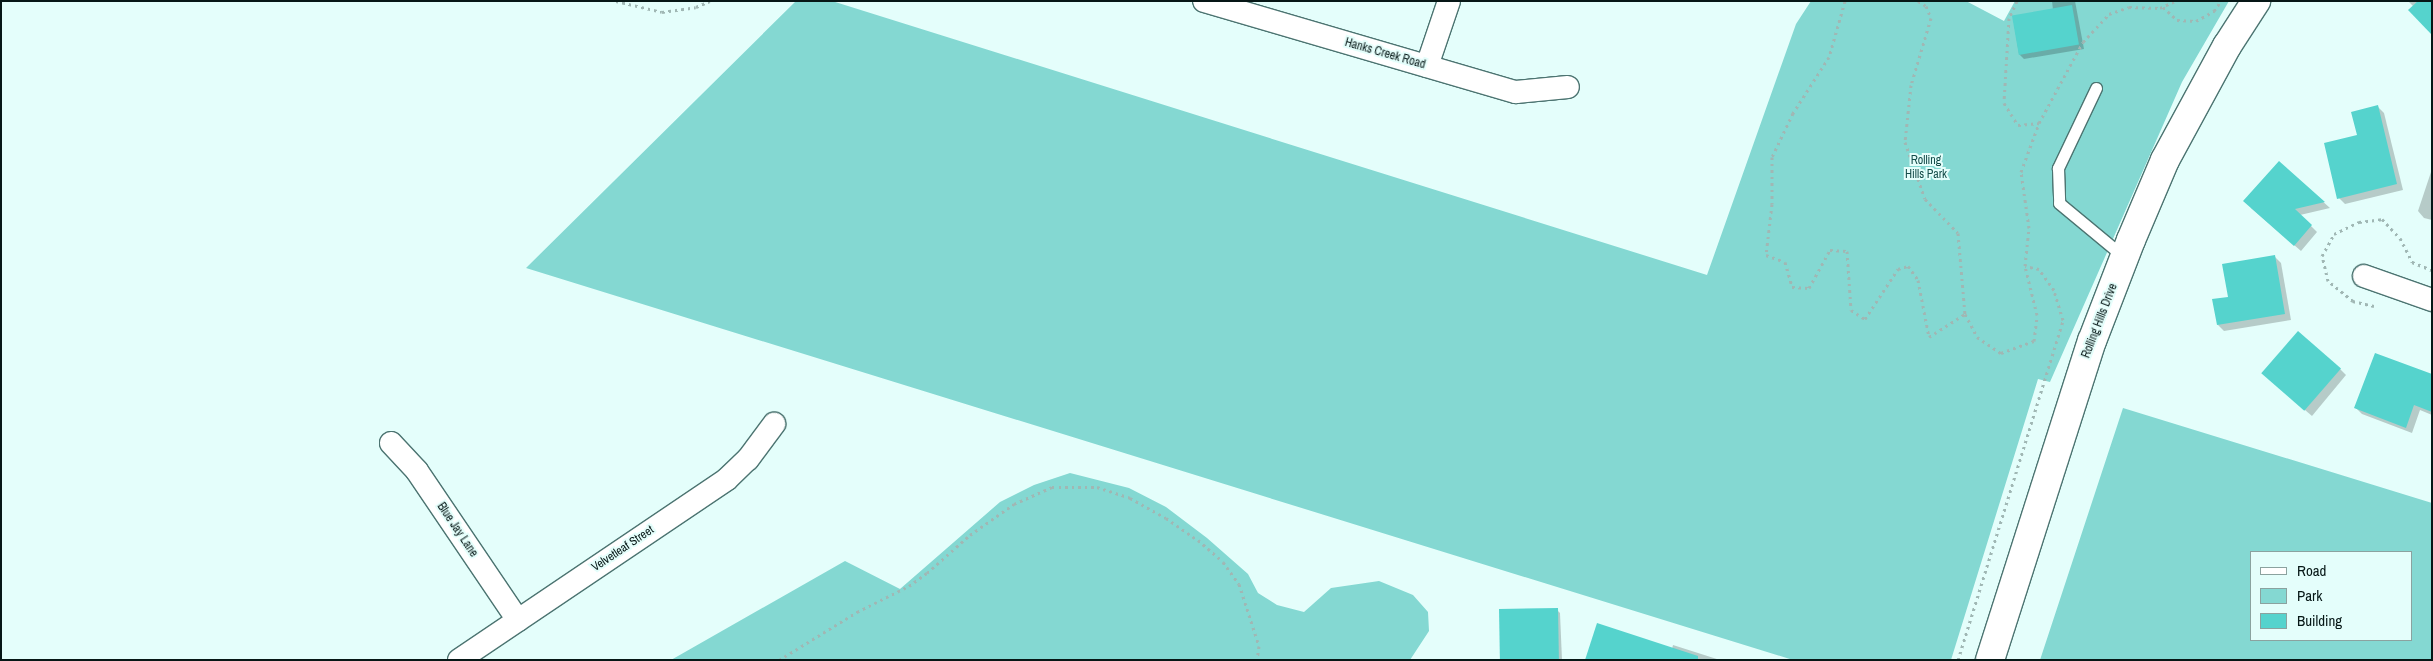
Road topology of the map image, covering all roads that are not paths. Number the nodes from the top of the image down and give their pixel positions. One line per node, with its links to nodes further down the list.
1 (1204, 1): 4 (street, Hanks Creek Road)
2 (1449, 1): 4 (street)
3 (2256, 1): 7 (street, Rolling Hills Drive)
4 (1427, 66): 5 (street, Hanks Creek Road)
5 (1568, 87)
6 (2096, 88): 7 (lane)
7 (2124, 257): 14 (street, Rolling Hills Drive)
8 (2364, 276): 9 (street)
9 (2432, 300)
10 (774, 424): 12 (street, Velvetleaf Street)
11 (390, 443): 12 (street, Blue Jay Lane)
12 (518, 620): 13 (street, Velvetleaf Street)
13 (459, 660)
14 (1990, 660)

